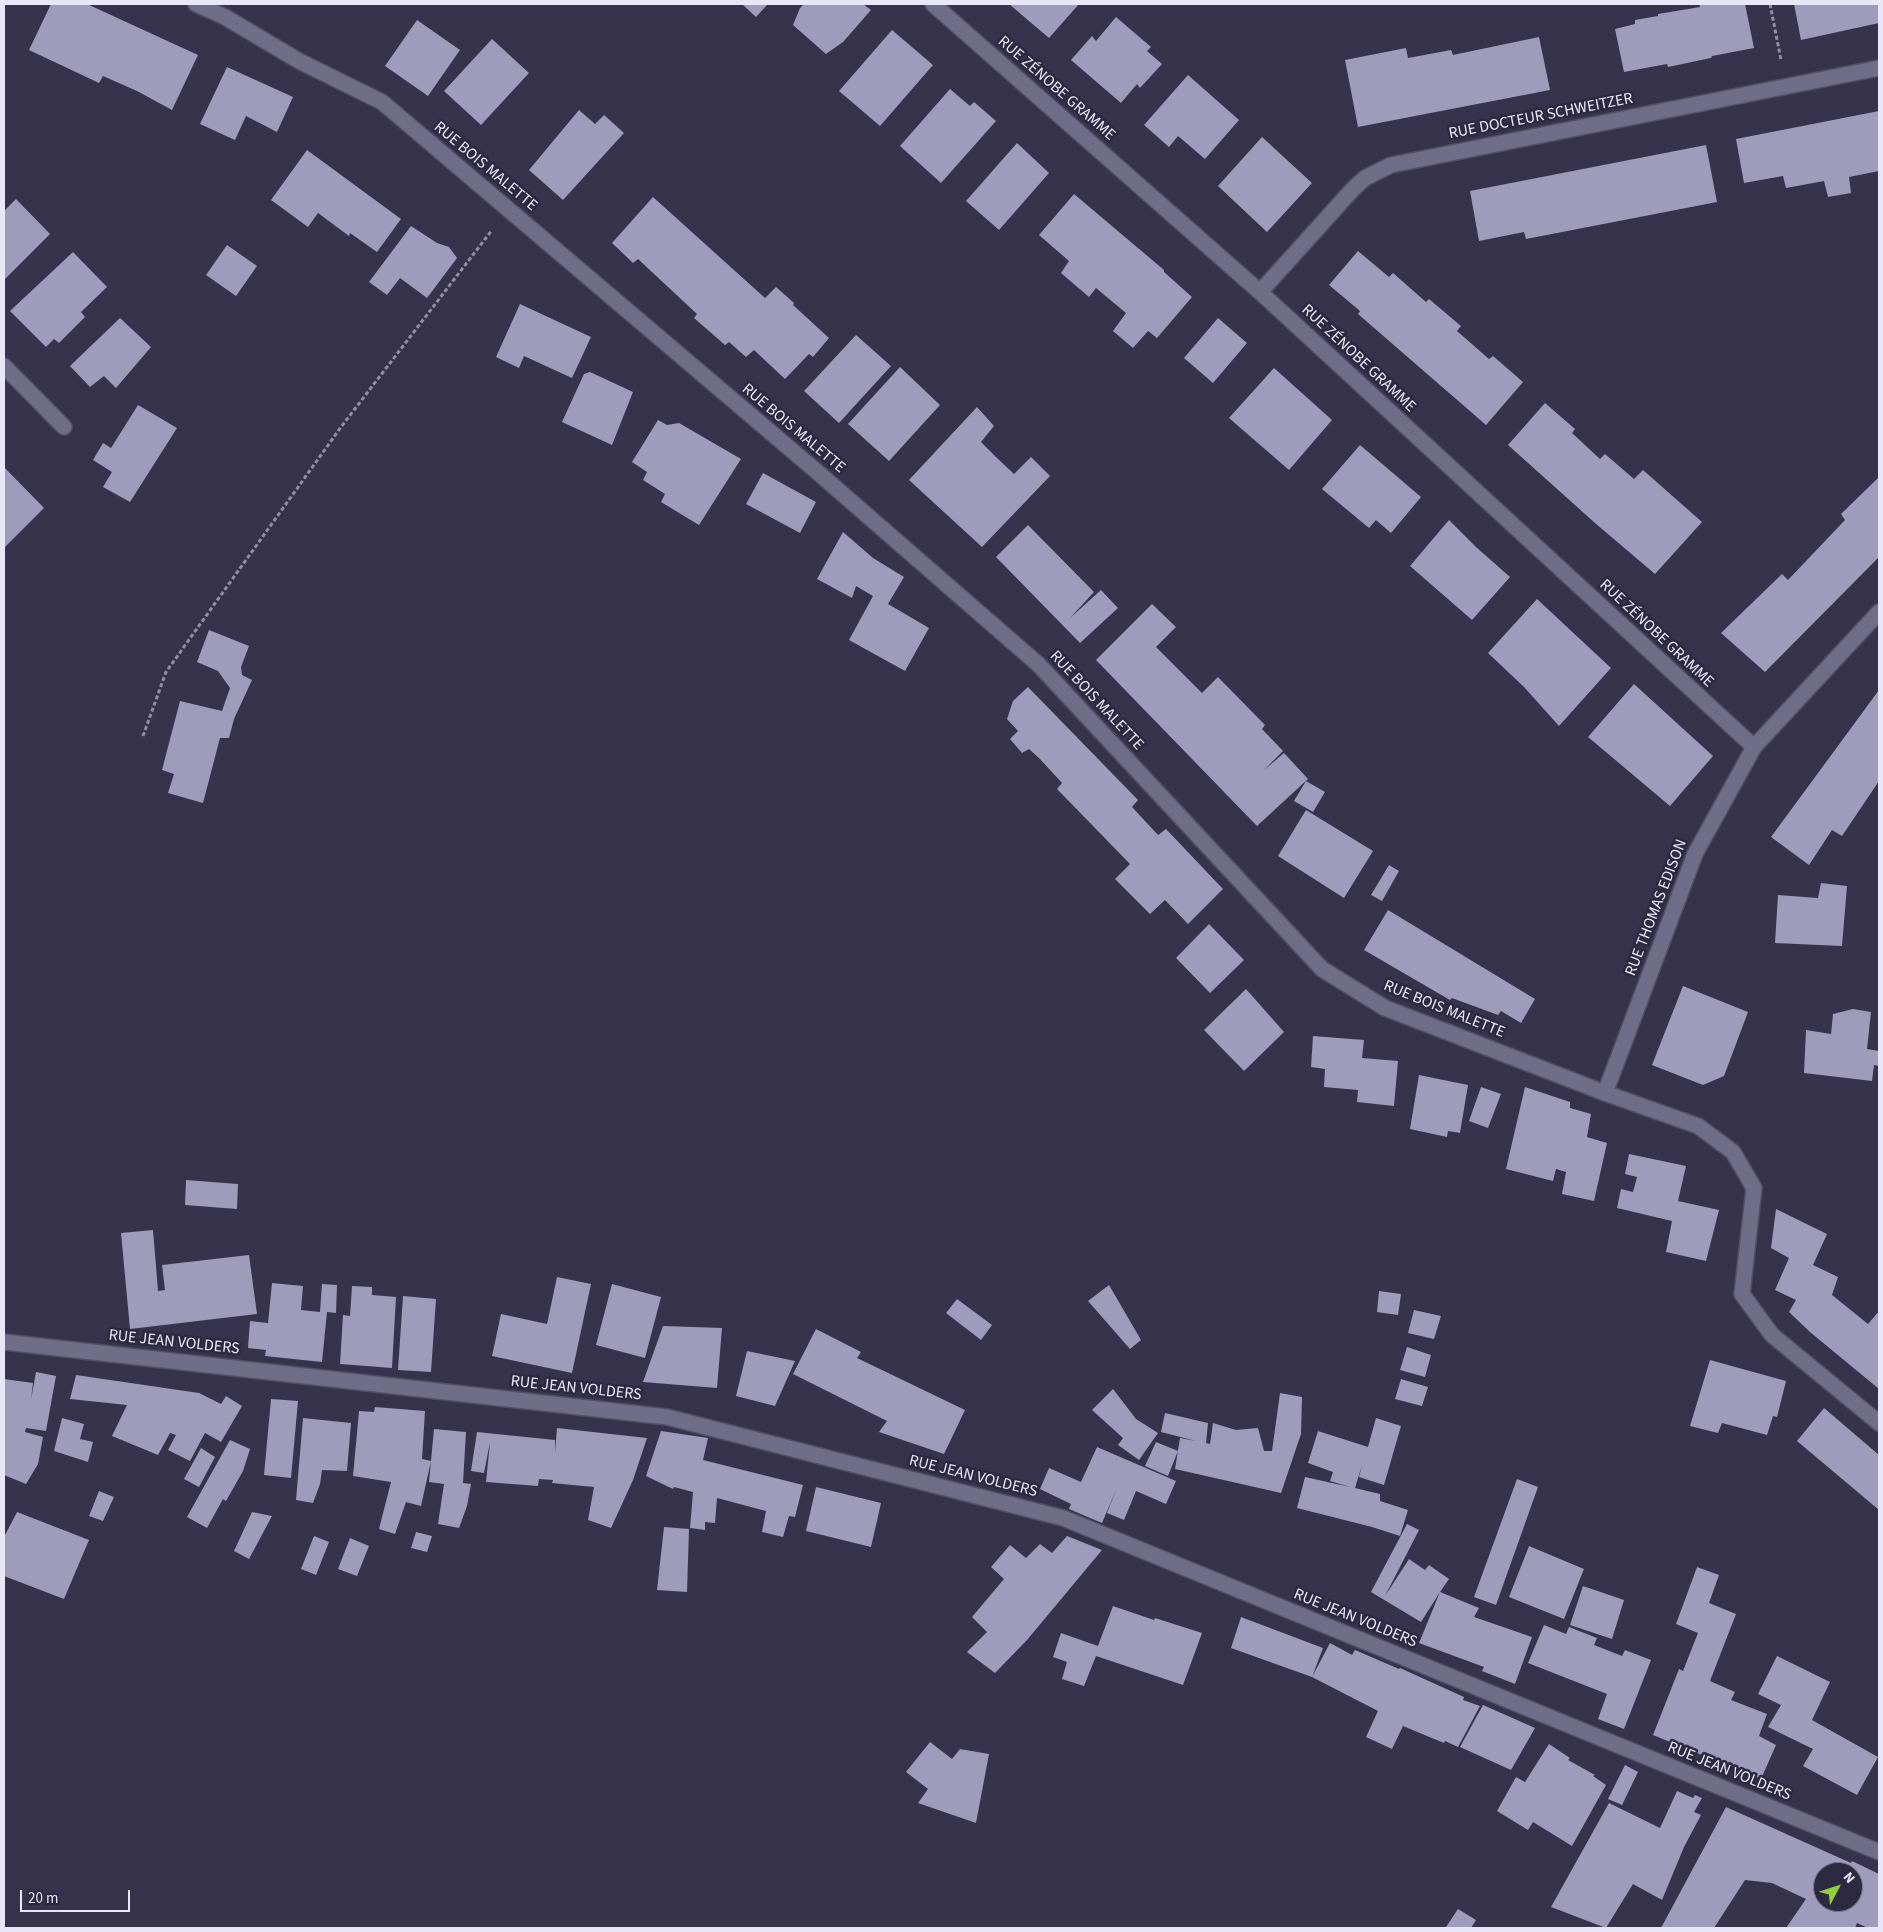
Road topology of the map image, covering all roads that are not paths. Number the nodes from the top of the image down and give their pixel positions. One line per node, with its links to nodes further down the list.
1 (196, 4): 3 (street, RUE BOIS MALETTE)
2 (933, 4): 5 (street, RUE ZÉNOBE GRAMME)
3 (228, 10): 10 (street, RUE BOIS MALETTE)
4 (1879, 68): 5 (street, RUE DOCTEUR SCHWEITZER)
5 (1260, 292): 9 (street, RUE ZÉNOBE GRAMME)
6 (4, 366): 7 (street)
7 (64, 428)
8 (1879, 612): 9 (street, RUE THOMAS EDISON)
9 (1754, 748): 10 (street, RUE THOMAS EDISON)
10 (1605, 1093): 12 (street, RUE BOIS MALETTE)
11 (4, 1342): 13 (street, RUE JEAN VOLDERS)
12 (1879, 1423)
13 (1879, 1852)

